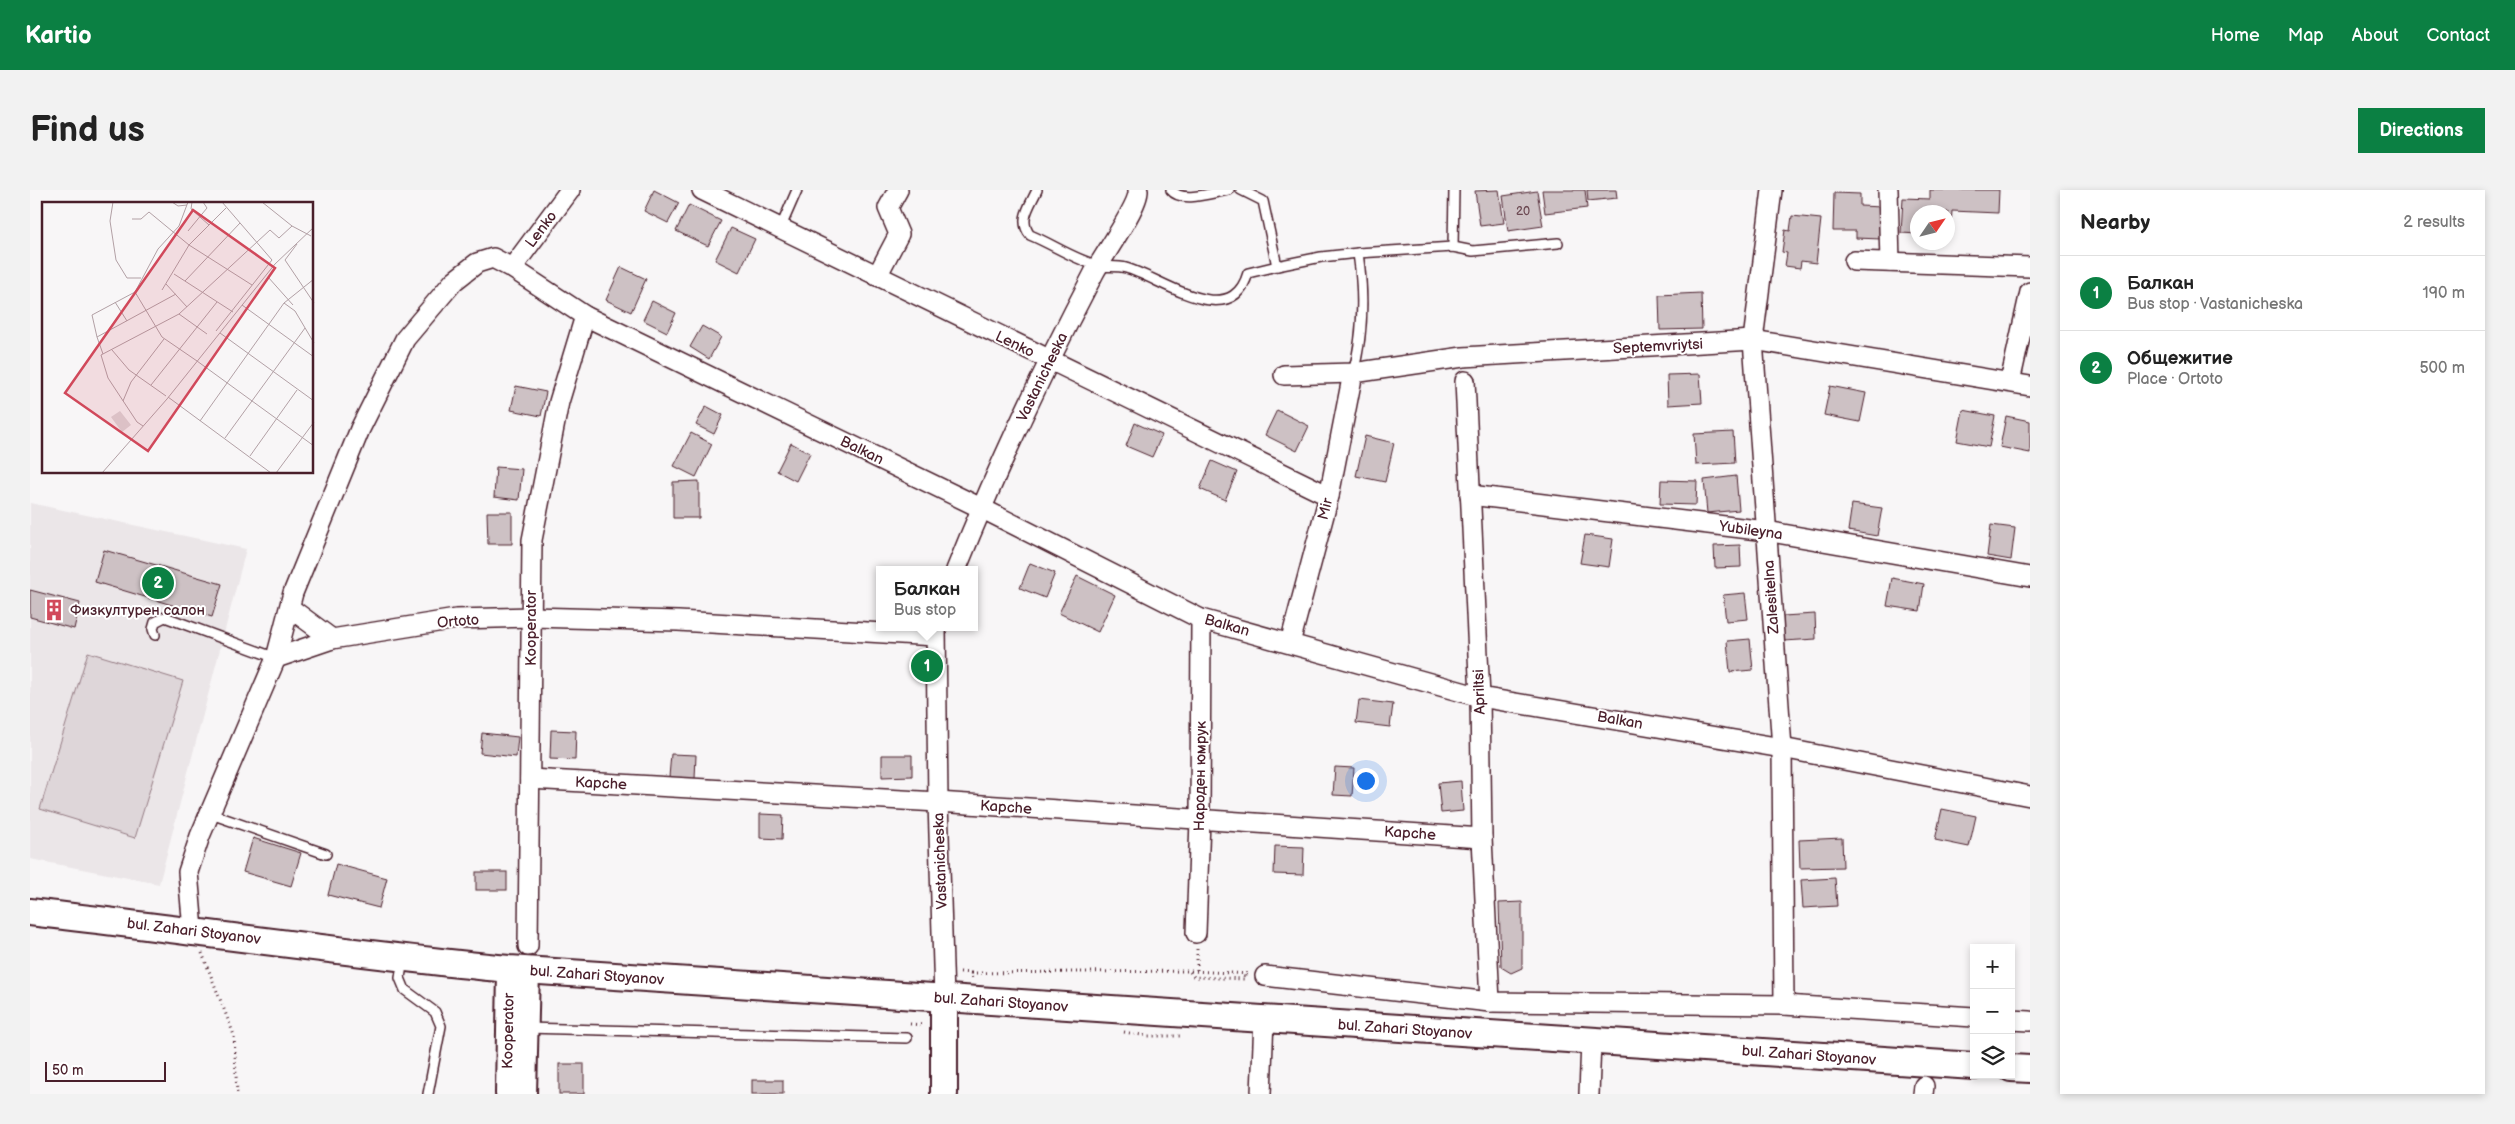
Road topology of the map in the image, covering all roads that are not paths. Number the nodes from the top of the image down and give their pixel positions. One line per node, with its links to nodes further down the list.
1 (570, 190): 22 (street, Lenko)
2 (702, 190): 13 (street, Lenko)
3 (797, 190): 13 (lane)
4 (898, 190): 23 (street)
5 (1037, 190): 19 (lane)
6 (1138, 190): 19 (street, Vastanicheska)
7 (1171, 190): 8 (lane)
8 (1229, 190)
9 (1241, 190): 20 (lane)
10 (1454, 190): 15 (lane)
11 (1772, 190): 26 (street, Zalesitelna)
12 (1888, 190): 18 (street)
13 (780, 228): 23 (street, Lenko)
14 (1558, 243): 15 (lane)
15 (1453, 247): 16 (lane)
16 (1358, 253): 20 (lane); 28 (lane)
17 (1854, 261): 18 (street)
18 (1890, 262): 21 (street)
19 (1098, 266): 20 (lane); 27 (street, Vastanicheska)
20 (1277, 266)
21 (2030, 267)
22 (512, 268): 25 (street, Balkan); 39 (street, Balkan)
23 (876, 276): 27 (street, Lenko)
24 (2030, 292): 31 (street)
25 (585, 316): 35 (street, Balkan); 40 (street, Kooperator)
26 (1754, 340): 28 (street, Septemvriytsi); 31 (street, Septemvriytsi); 36 (street, Zalesitelna)
27 (1048, 361): 33 (street, Lenko); 35 (street, Vastanicheska)
28 (1353, 373): 29 (street, Septemvriytsi); 33 (street, Mir)
29 (1284, 375)
30 (1465, 381): 34 (street, Apriltsi)
31 (2010, 382): 32 (street, Septemvriytsi)
32 (2030, 386)
33 (1329, 496): 46 (street, Mir)
34 (1470, 496): 36 (street, Yubileyna); 48 (street, Apriltsi)
35 (981, 508): 37 (street, Vastanicheska); 41 (street, Balkan)
36 (1766, 531): 38 (street, Yubileyna); 49 (street, Zalesitelna)
37 (958, 566)
38 (2030, 577)
39 (290, 608): 45 (street); 47 (street)
40 (532, 617): 42 (street, Ortoto); 45 (street, Ortoto); 50 (street, Kooperator)
41 (1201, 618): 46 (street, Balkan); 54 (street, Народен юмрук)
42 (876, 629)
43 (936, 631): 52 (street, Vastanicheska)
44 (155, 634): 47 (lane)
45 (332, 639): 47 (street, Ortoto)
46 (1290, 643): 48 (street, Balkan)
47 (276, 658): 53 (street)
48 (1480, 696): 49 (street, Balkan); 55 (street, Apriltsi)
49 (1782, 748): 51 (street, Balkan); 65 (street, Zalesitelna)
50 (530, 779): 52 (street, Kapche); 61 (street, Kooperator)
51 (2030, 796)
52 (938, 802): 54 (street, Kapche); 63 (street, Vastanicheska)
53 (211, 814): 56 (lane); 58 (street)
54 (1200, 820): 55 (street, Kapche); 59 (street, Народен юмрук)
55 (1482, 838): 64 (street, Apriltsi)
56 (326, 854)
57 (30, 912): 58 (main road, bul. Zahari Stoyanov)
58 (193, 930): 60 (main road, bul. Zahari Stoyanov)
59 (1196, 933)
60 (403, 959): 61 (main road, bul. Zahari Stoyanov); 77 (lane)
61 (522, 962): 63 (main road, bul. Zahari Stoyanov); 70 (street, Kooperator); 76 (street, Kooperator)
62 (1265, 976): 64 (street)
63 (944, 998): 67 (main road, bul. Zahari Stoyanov); 79 (main road, Vastanicheska)
64 (1490, 1002): 65 (street)
65 (1784, 1005): 66 (street)
66 (1970, 1017)
67 (1264, 1019): 72 (main road, bul. Zahari Stoyanov); 80 (street)
68 (2015, 1020): 69 (street)
69 (2030, 1021)
70 (526, 1028): 71 (lane); 78 (street, Kooperator)
71 (908, 1038)
72 (1591, 1041): 73 (main road, bul. Zahari Stoyanov); 81 (street)
73 (1970, 1066)
74 (2015, 1068): 75 (main road)
75 (2030, 1069)
76 (504, 1086)
77 (428, 1094)
78 (525, 1094)
79 (944, 1094)
80 (1261, 1094)
81 (1589, 1094)

